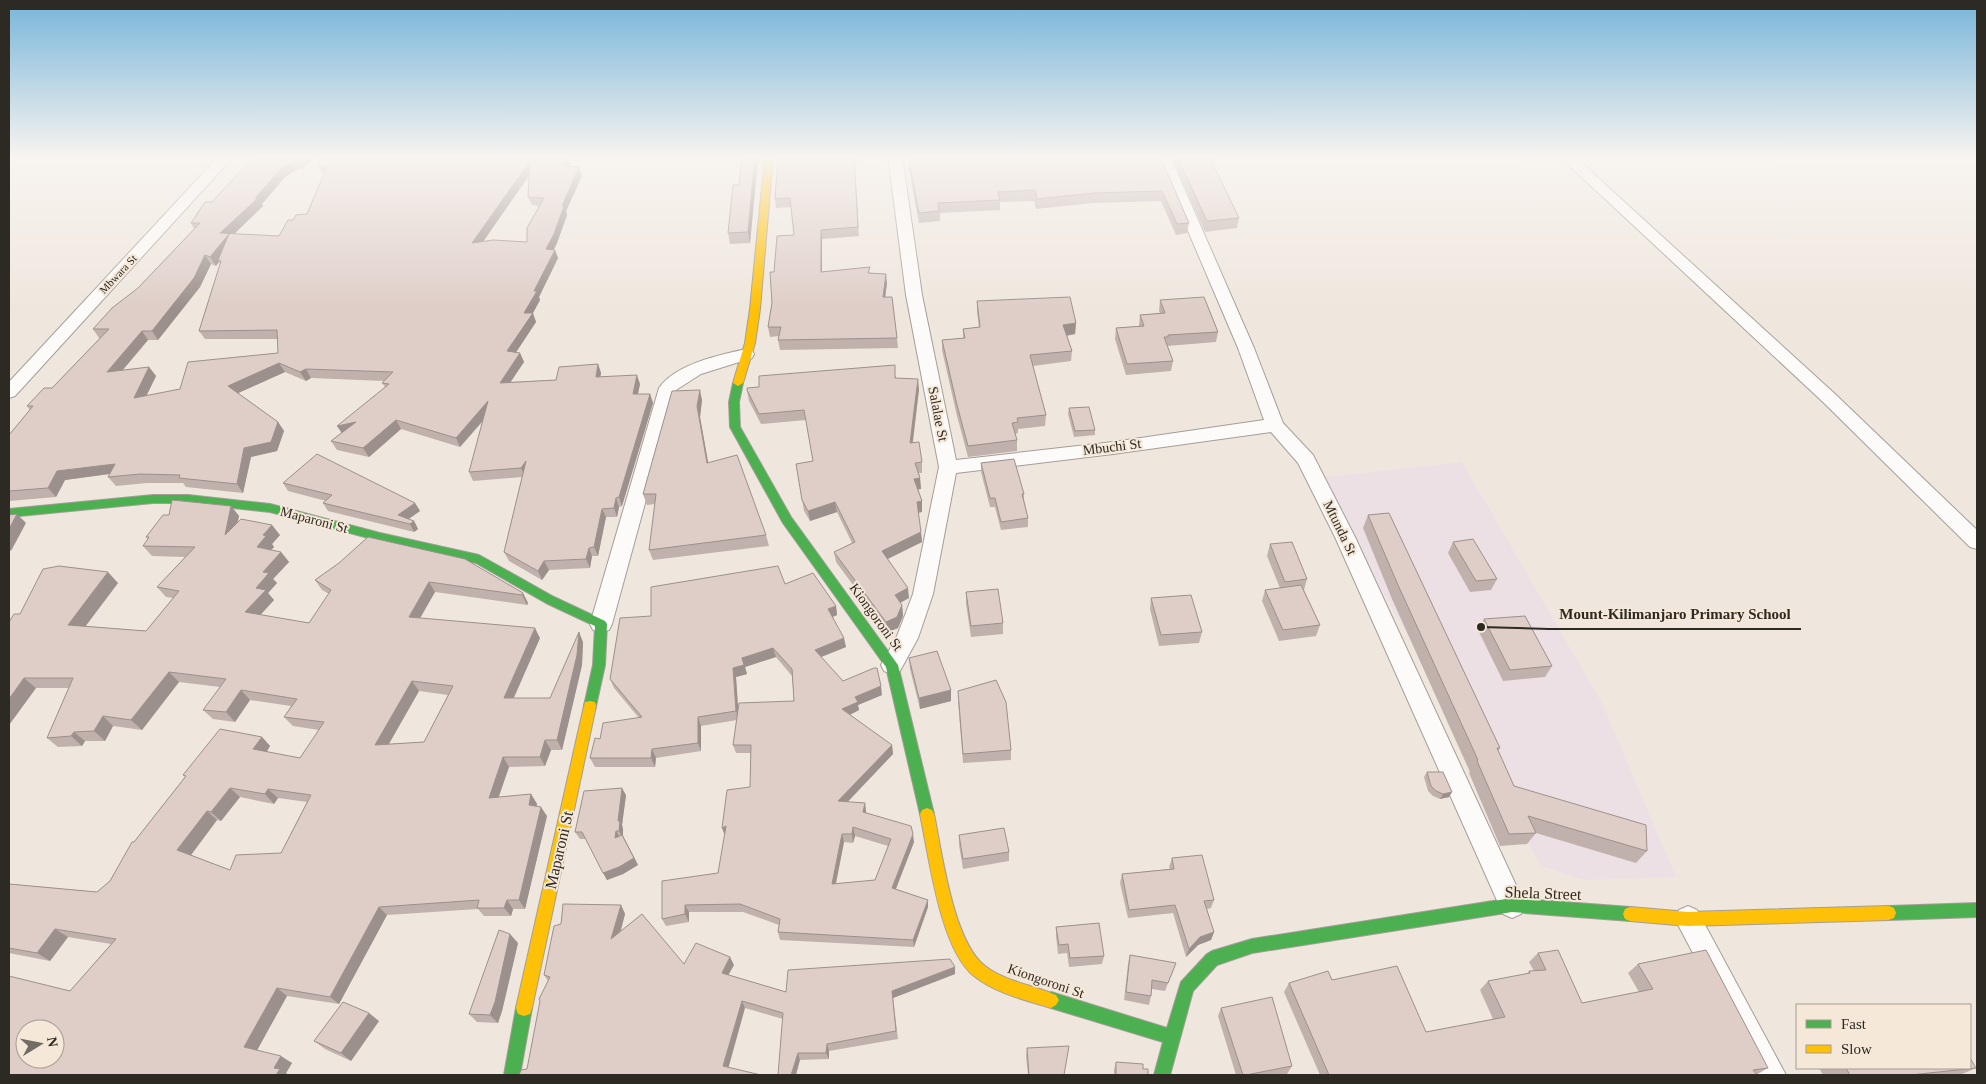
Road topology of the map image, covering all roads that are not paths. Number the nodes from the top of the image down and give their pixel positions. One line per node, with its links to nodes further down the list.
1 (180, 207): 7 (street, Mbwara St)
2 (764, 207): 6 (street, Kiongoroni St)
3 (902, 207): 9 (street, Salalae St)
4 (1185, 207): 8 (street, Mtunda St)
5 (1621, 207): 11 (street)
6 (746, 354): 12 (street, Maparoni St); 13 (street, Kiongoroni St)
7 (9, 392)
8 (1275, 425): 9 (street, Mbuchi St); 14 (street, Mtunda St)
9 (948, 467): 13 (street, Salalae St)
10 (9, 514): 12 (street, Maparoni St)
11 (1977, 542)
12 (601, 624): 18 (street, Maparoni St)
13 (892, 665): 17 (street, Kiongoroni St)
14 (1512, 905): 16 (street, Shela Street); 17 (street, Shela Street)
15 (1977, 910): 16 (street, Shela Street)
16 (1688, 919): 20 (street)
17 (1171, 1038): 19 (street, Shela Street)
18 (512, 1075)
19 (1162, 1075)
20 (1772, 1075)

